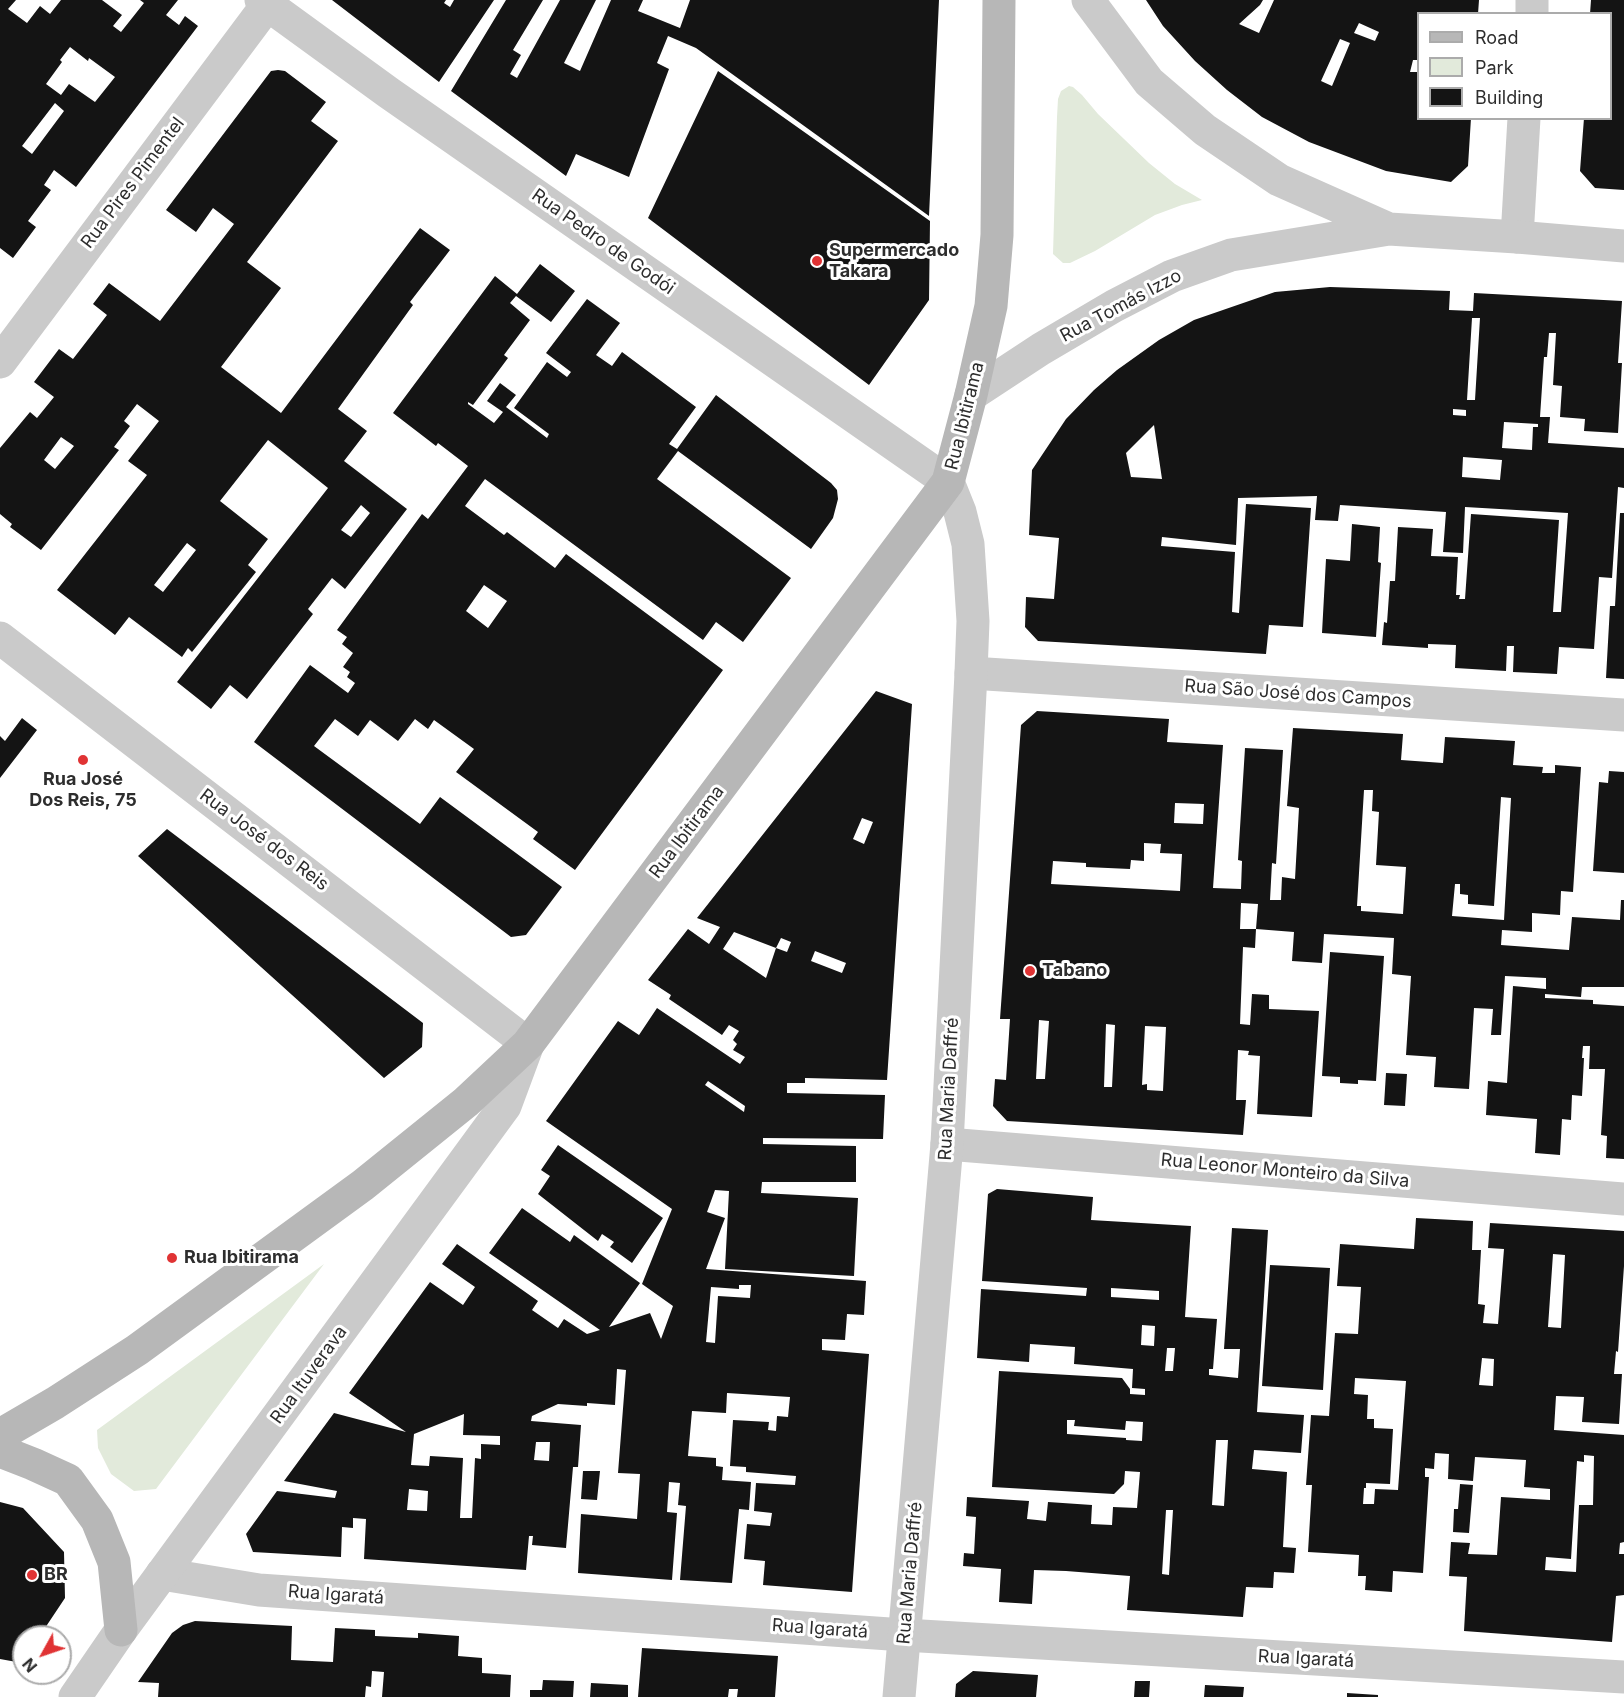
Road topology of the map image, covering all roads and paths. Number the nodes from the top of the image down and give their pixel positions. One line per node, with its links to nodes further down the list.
1 (999, 0): 9 (main road, Rua Ibitirama)
2 (1088, 0): 5 (street, Rua Tomás Izzo)
3 (264, 2): 8 (street, Rua Pires Pimentel); 10 (street, Rua Pedro de Godói)
4 (1524, 120): 6 (street)
5 (1389, 229): 6 (street, Rua Tomás Izzo); 9 (street, Rua Tomás Izzo)
6 (1517, 237): 7 (street, Rua Tomás Izzo)
7 (1624, 246)
8 (0, 362)
9 (971, 395): 10 (main road, Rua Ibitirama)
10 (948, 482): 12 (street, Rua Maria Daffré); 14 (main road, Rua Ibitirama)
11 (0, 638): 14 (street, Rua José dos Reis)
12 (971, 674): 13 (street, Rua São José dos Campos); 15 (street, Rua Maria Daffré)
13 (1624, 715)
14 (528, 1044): 17 (main road, Rua Ibitirama); 19 (street, Rua Ituverava)
15 (946, 1144): 16 (street, Rua Leonor Monteiro da Silva); 21 (street, Rua Maria Daffré)
16 (1624, 1199)
17 (0, 1435)
18 (0, 1451): 20 (main road)
19 (162, 1574): 20 (street, Rua Ituverava); 21 (street, Rua Igaratá)
20 (121, 1630): 23 (street, Rua Ituverava)
21 (904, 1635): 22 (street, Rua Igaratá); 24 (street, Rua Maria Daffré)
22 (1624, 1677)
23 (75, 1697)
24 (899, 1697)

